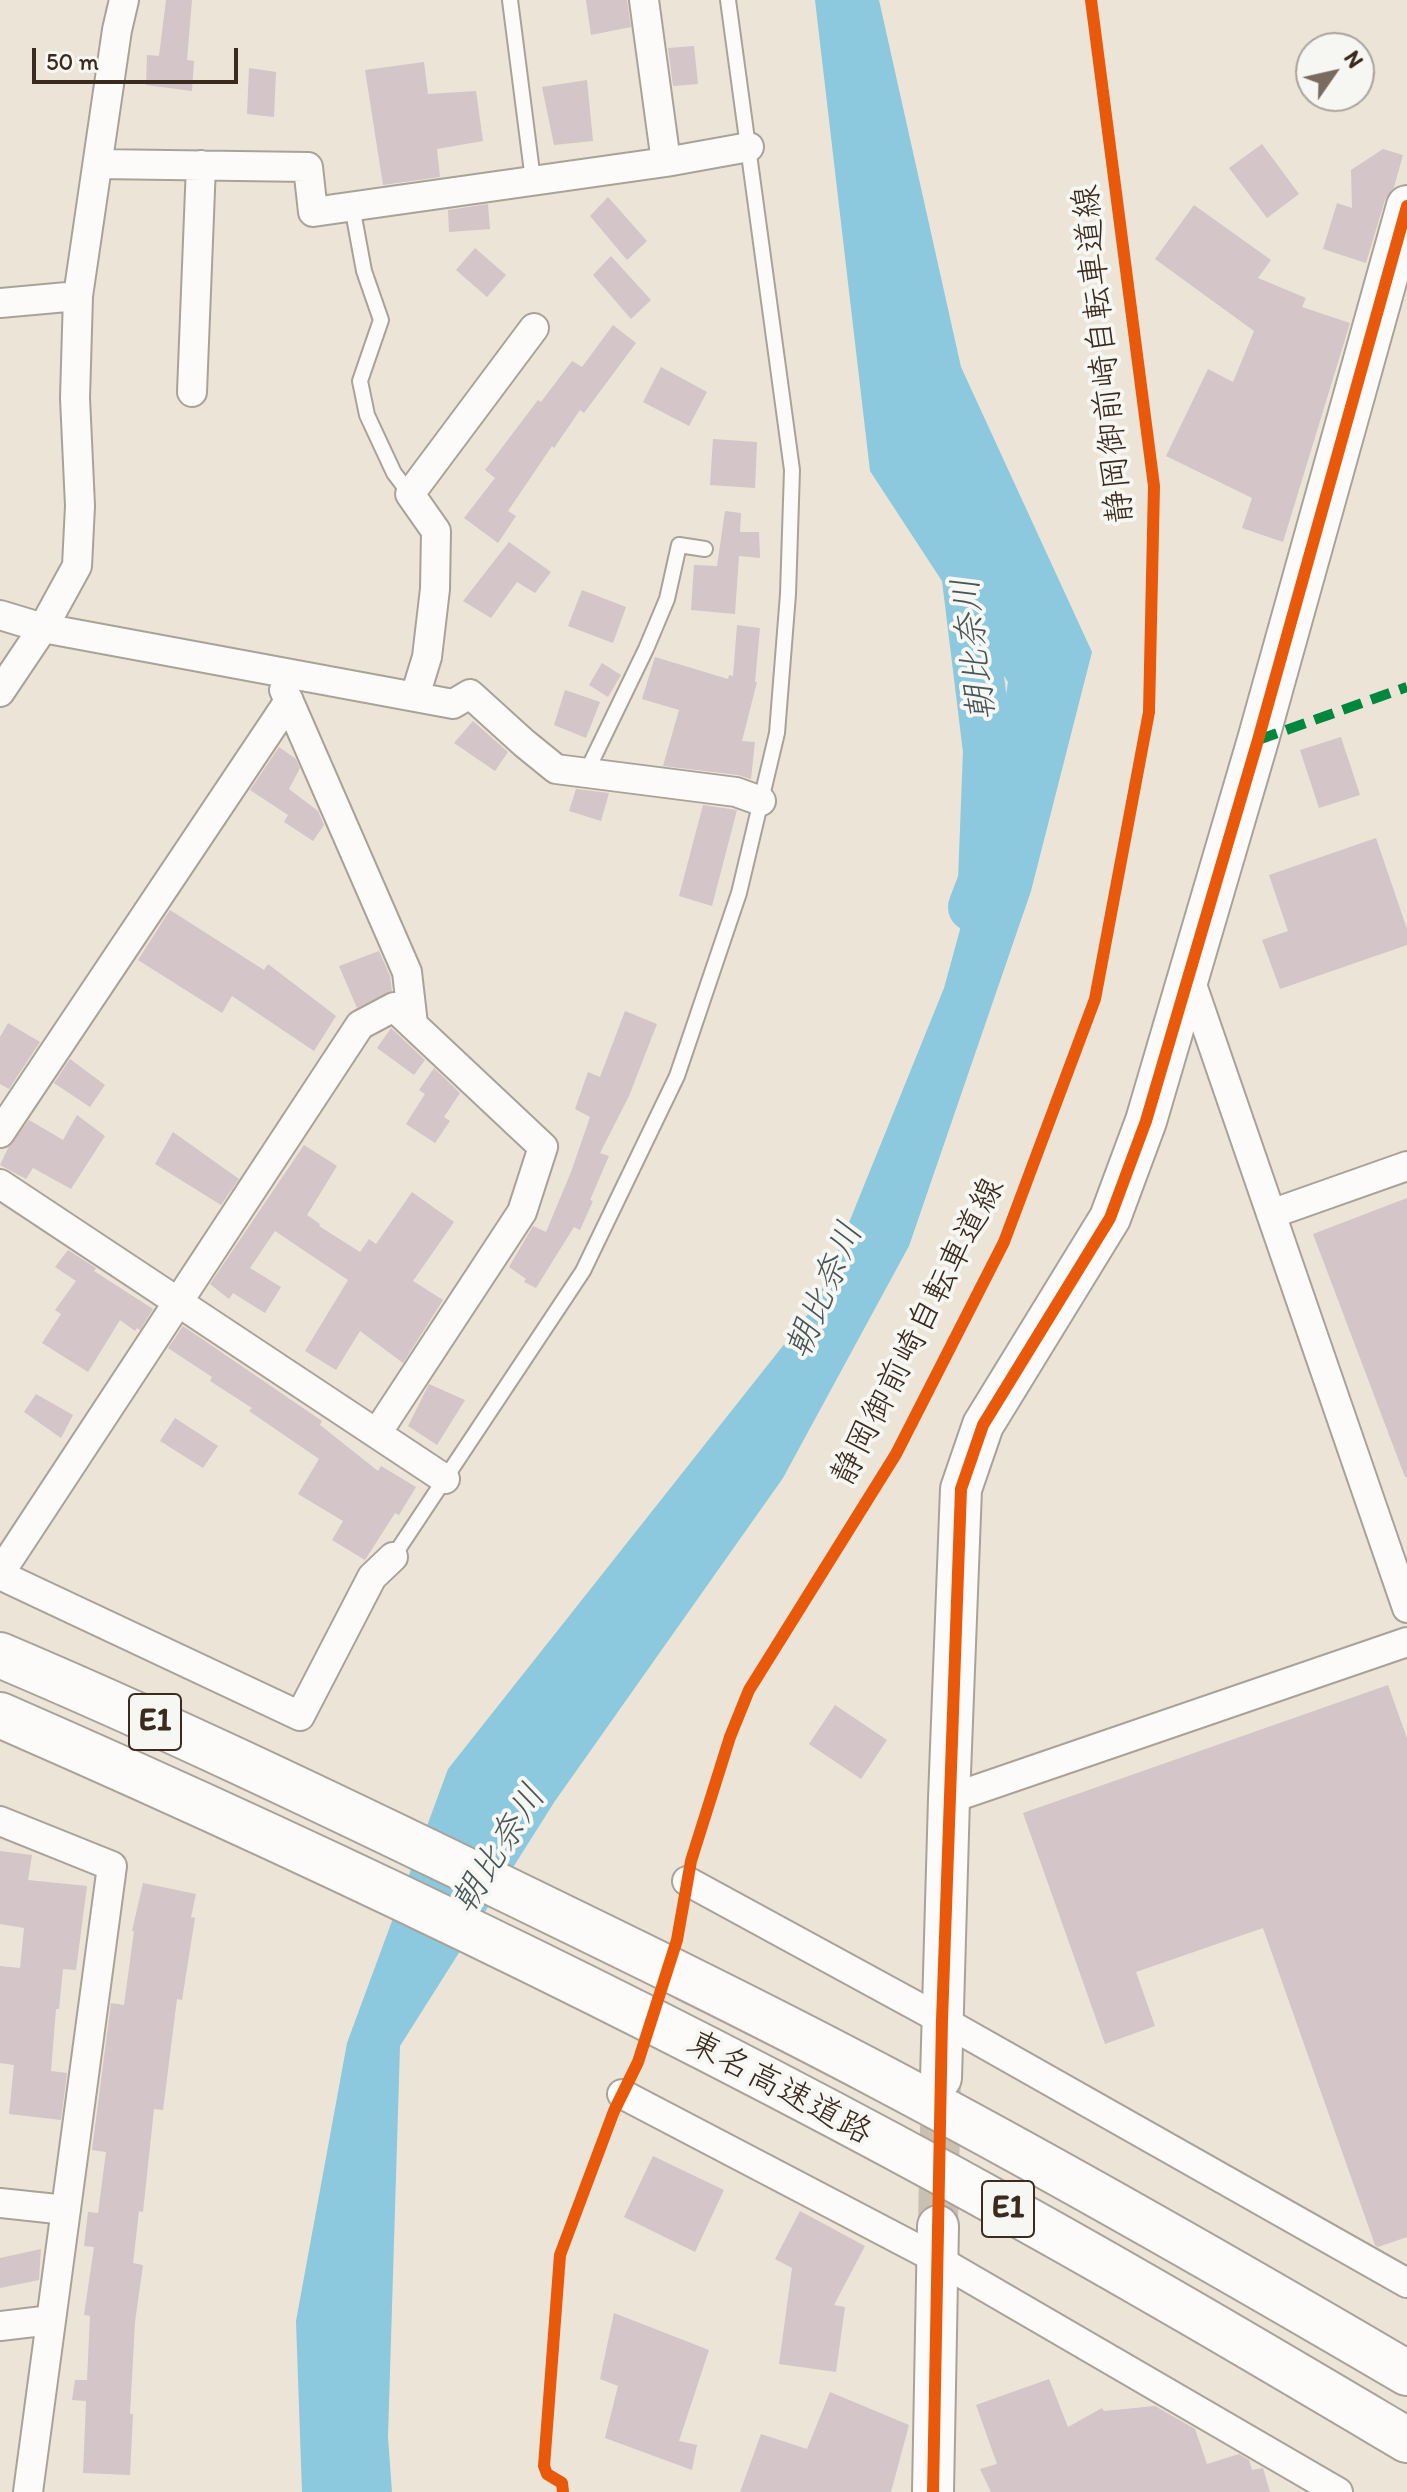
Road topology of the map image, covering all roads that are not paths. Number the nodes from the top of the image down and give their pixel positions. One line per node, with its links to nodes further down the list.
1 (124, 0): 7 (street)
2 (510, 0): 9 (lane)
3 (644, 0): 6 (street)
4 (728, 0): 5 (lane)
5 (749, 147): 6 (street); 25 (lane)
6 (666, 162): 9 (street)
7 (98, 164): 8 (street); 12 (street)
8 (201, 165): 10 (street); 15 (street)
9 (533, 180): 10 (street)
10 (352, 206): 16 (lane)
11 (1407, 206): 26 (street)
12 (78, 296): 13 (street); 19 (street)
13 (0, 303)
14 (534, 328): 16 (street)
15 (192, 392)
16 (410, 494): 22 (street)
17 (705, 549): 24 (lane)
18 (0, 615): 19 (street)
19 (43, 628): 20 (street); 21 (street)
20 (276, 671): 22 (street); 23 (street)
21 (0, 692)
22 (415, 696): 24 (street)
23 (289, 701): 27 (street); 28 (street)
24 (586, 773): 25 (street)
25 (761, 801): 34 (lane)
26 (1189, 976): 31 (street); 41 (street)
27 (413, 1024): 32 (street); 33 (street)
28 (0, 1133)
29 (1407, 1166): 31 (street)
30 (0, 1184): 32 (street)
31 (1271, 1214): 37 (street)
32 (179, 1301): 33 (street); 36 (street)
33 (377, 1433): 34 (street)
34 (445, 1479): 35 (lane)
35 (393, 1557): 36 (street)
36 (0, 1574)
37 (1407, 1608)
38 (1407, 1642): 41 (street)
39 (0, 1655): 53 (highway, 東名高速道路 / E1)
40 (0, 1715): 54 (highway, 東名高速道路 / E1)
41 (949, 1799): 44 (street)
42 (0, 1821): 48 (street)
43 (687, 1881): 44 (street)
44 (942, 2020): 45 (street); 50 (street)
45 (941, 2078)
46 (622, 2094): 49 (street)
47 (0, 2203): 48 (street)
48 (66, 2210): 51 (street)
49 (938, 2242): 56 (street); 57 (street)
50 (1407, 2283)
51 (51, 2320): 52 (street); 55 (street)
52 (0, 2326)
53 (1407, 2373)
54 (1407, 2440)
55 (28, 2492)
56 (933, 2492)
57 (1338, 2492)

